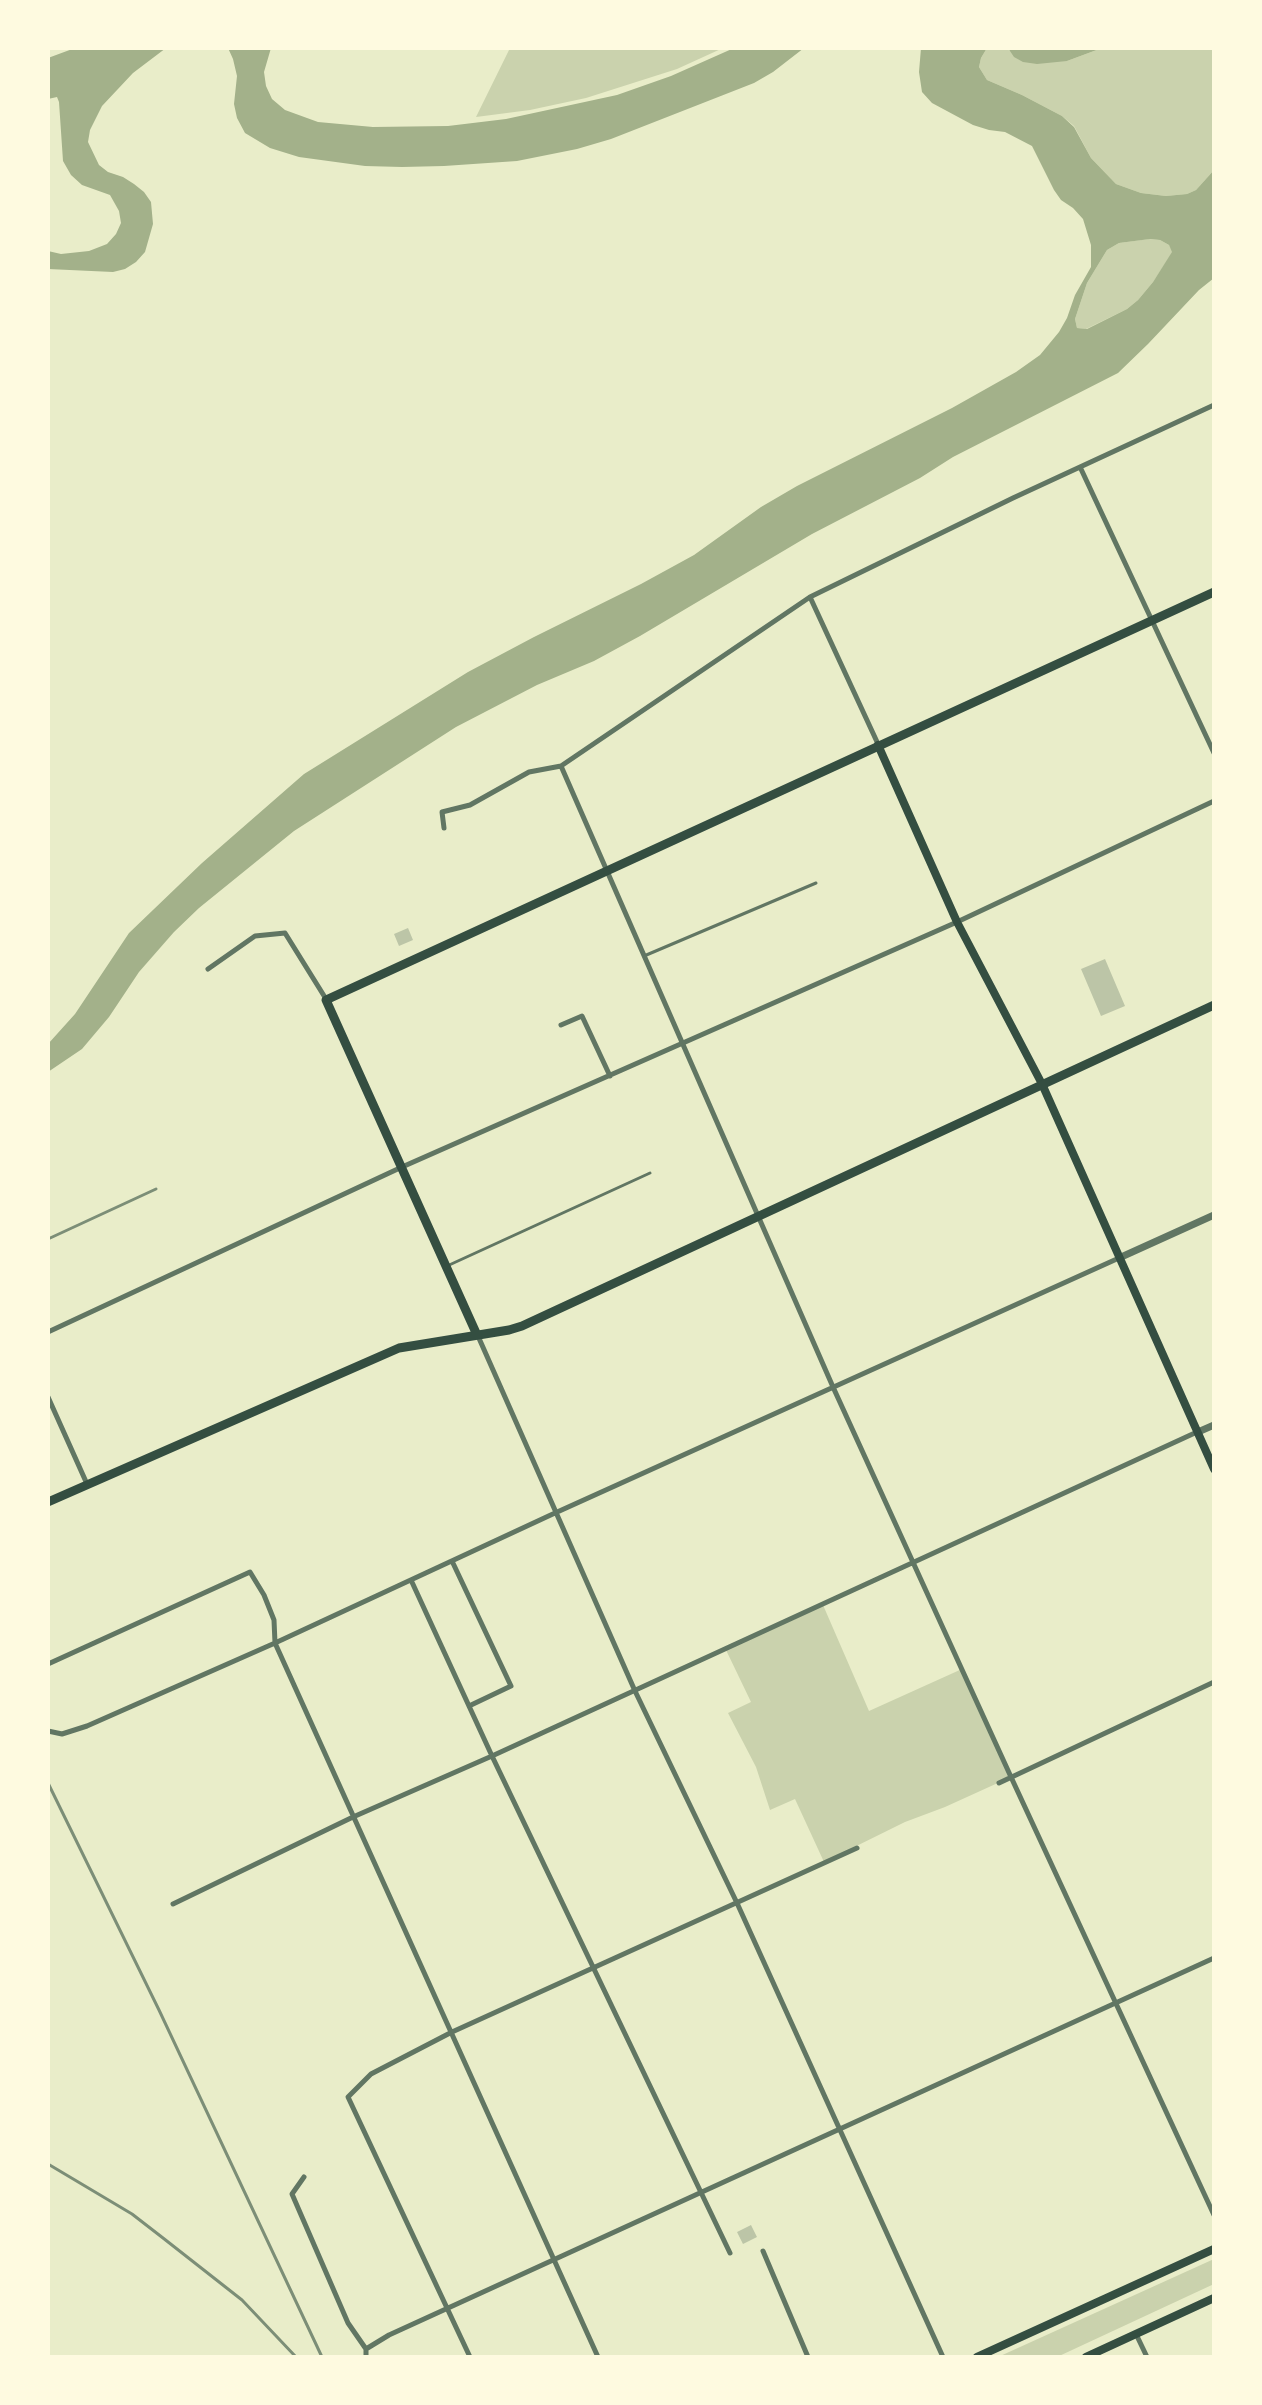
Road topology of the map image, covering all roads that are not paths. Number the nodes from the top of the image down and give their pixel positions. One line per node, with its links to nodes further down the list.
1 (1214, 405): 2 (street)
2 (1081, 469): 4 (street); 5 (street)
3 (1214, 592): 5 (main road)
4 (810, 597): 6 (street); 8 (street)
5 (1152, 620): 6 (main road); 7 (street)
6 (878, 745): 11 (main road); 13 (main road)
7 (1214, 753)
8 (561, 766): 10 (street); 11 (street)
9 (1214, 801): 13 (street)
10 (444, 828)
11 (607, 871): 14 (street); 16 (main road)
12 (816, 883): 14 (lane)
13 (957, 922): 19 (street); 21 (main road)
14 (644, 956): 19 (street)
15 (208, 969): 16 (street)
16 (326, 1000): 22 (main road)
17 (1214, 1005): 21 (main road)
18 (561, 1025): 20 (street)
19 (682, 1044): 20 (street); 25 (street)
20 (610, 1076): 22 (street)
21 (1042, 1084): 25 (main road); 26 (main road)
22 (402, 1167): 27 (main road); 28 (street)
23 (650, 1173): 27 (lane)
24 (1214, 1215): 26 (street)
25 (756, 1216): 29 (main road); 30 (street)
26 (1119, 1258): 30 (street); 33 (main road)
27 (447, 1266): 29 (main road)
28 (48, 1332)
29 (477, 1335): 35 (main road); 37 (street)
30 (833, 1387): 37 (street); 39 (street)
31 (48, 1397): 35 (street)
32 (1214, 1425): 33 (street)
33 (1198, 1432): 34 (main road); 39 (street)
34 (1214, 1469)
35 (87, 1485): 36 (main road)
36 (48, 1502)
37 (555, 1513): 38 (street); 44 (street)
38 (452, 1561): 40 (street); 45 (street)
39 (914, 1564): 44 (street); 48 (street)
40 (411, 1580): 41 (street); 45 (street)
41 (275, 1643): 42 (street); 46 (street); 50 (street)
42 (48, 1664)
43 (1214, 1682): 48 (street)
44 (635, 1691): 47 (street); 52 (street)
45 (469, 1706): 47 (street)
46 (48, 1731)
47 (492, 1756): 50 (street); 55 (street)
48 (1011, 1777): 49 (street); 56 (street)
49 (999, 1783)
50 (353, 1817): 53 (street); 57 (street)
51 (857, 1848): 52 (street)
52 (737, 1903): 55 (street); 58 (street)
53 (173, 1904)
54 (1214, 1958): 56 (street)
55 (594, 1967): 57 (street); 60 (street)
56 (1115, 2004): 58 (street); 61 (street)
57 (452, 2032): 65 (street); 67 (street)
58 (841, 2129): 60 (street); 74 (street)
59 (304, 2177): 69 (street)
60 (700, 2194): 64 (street); 65 (street)
61 (1214, 2215)
62 (1214, 2249): 75 (main road)
63 (763, 2251): 73 (street)
64 (730, 2253)
65 (554, 2261): 67 (street); 72 (street)
66 (1214, 2298): 68 (main road)
67 (449, 2308): 69 (street); 71 (street)
68 (1136, 2334): 76 (main road); 77 (street)
69 (366, 2349): 70 (street)
70 (366, 2357)
71 (470, 2357)
72 (598, 2357)
73 (808, 2357)
74 (943, 2357)
75 (977, 2357)
76 (1086, 2357)
77 (1147, 2357)

